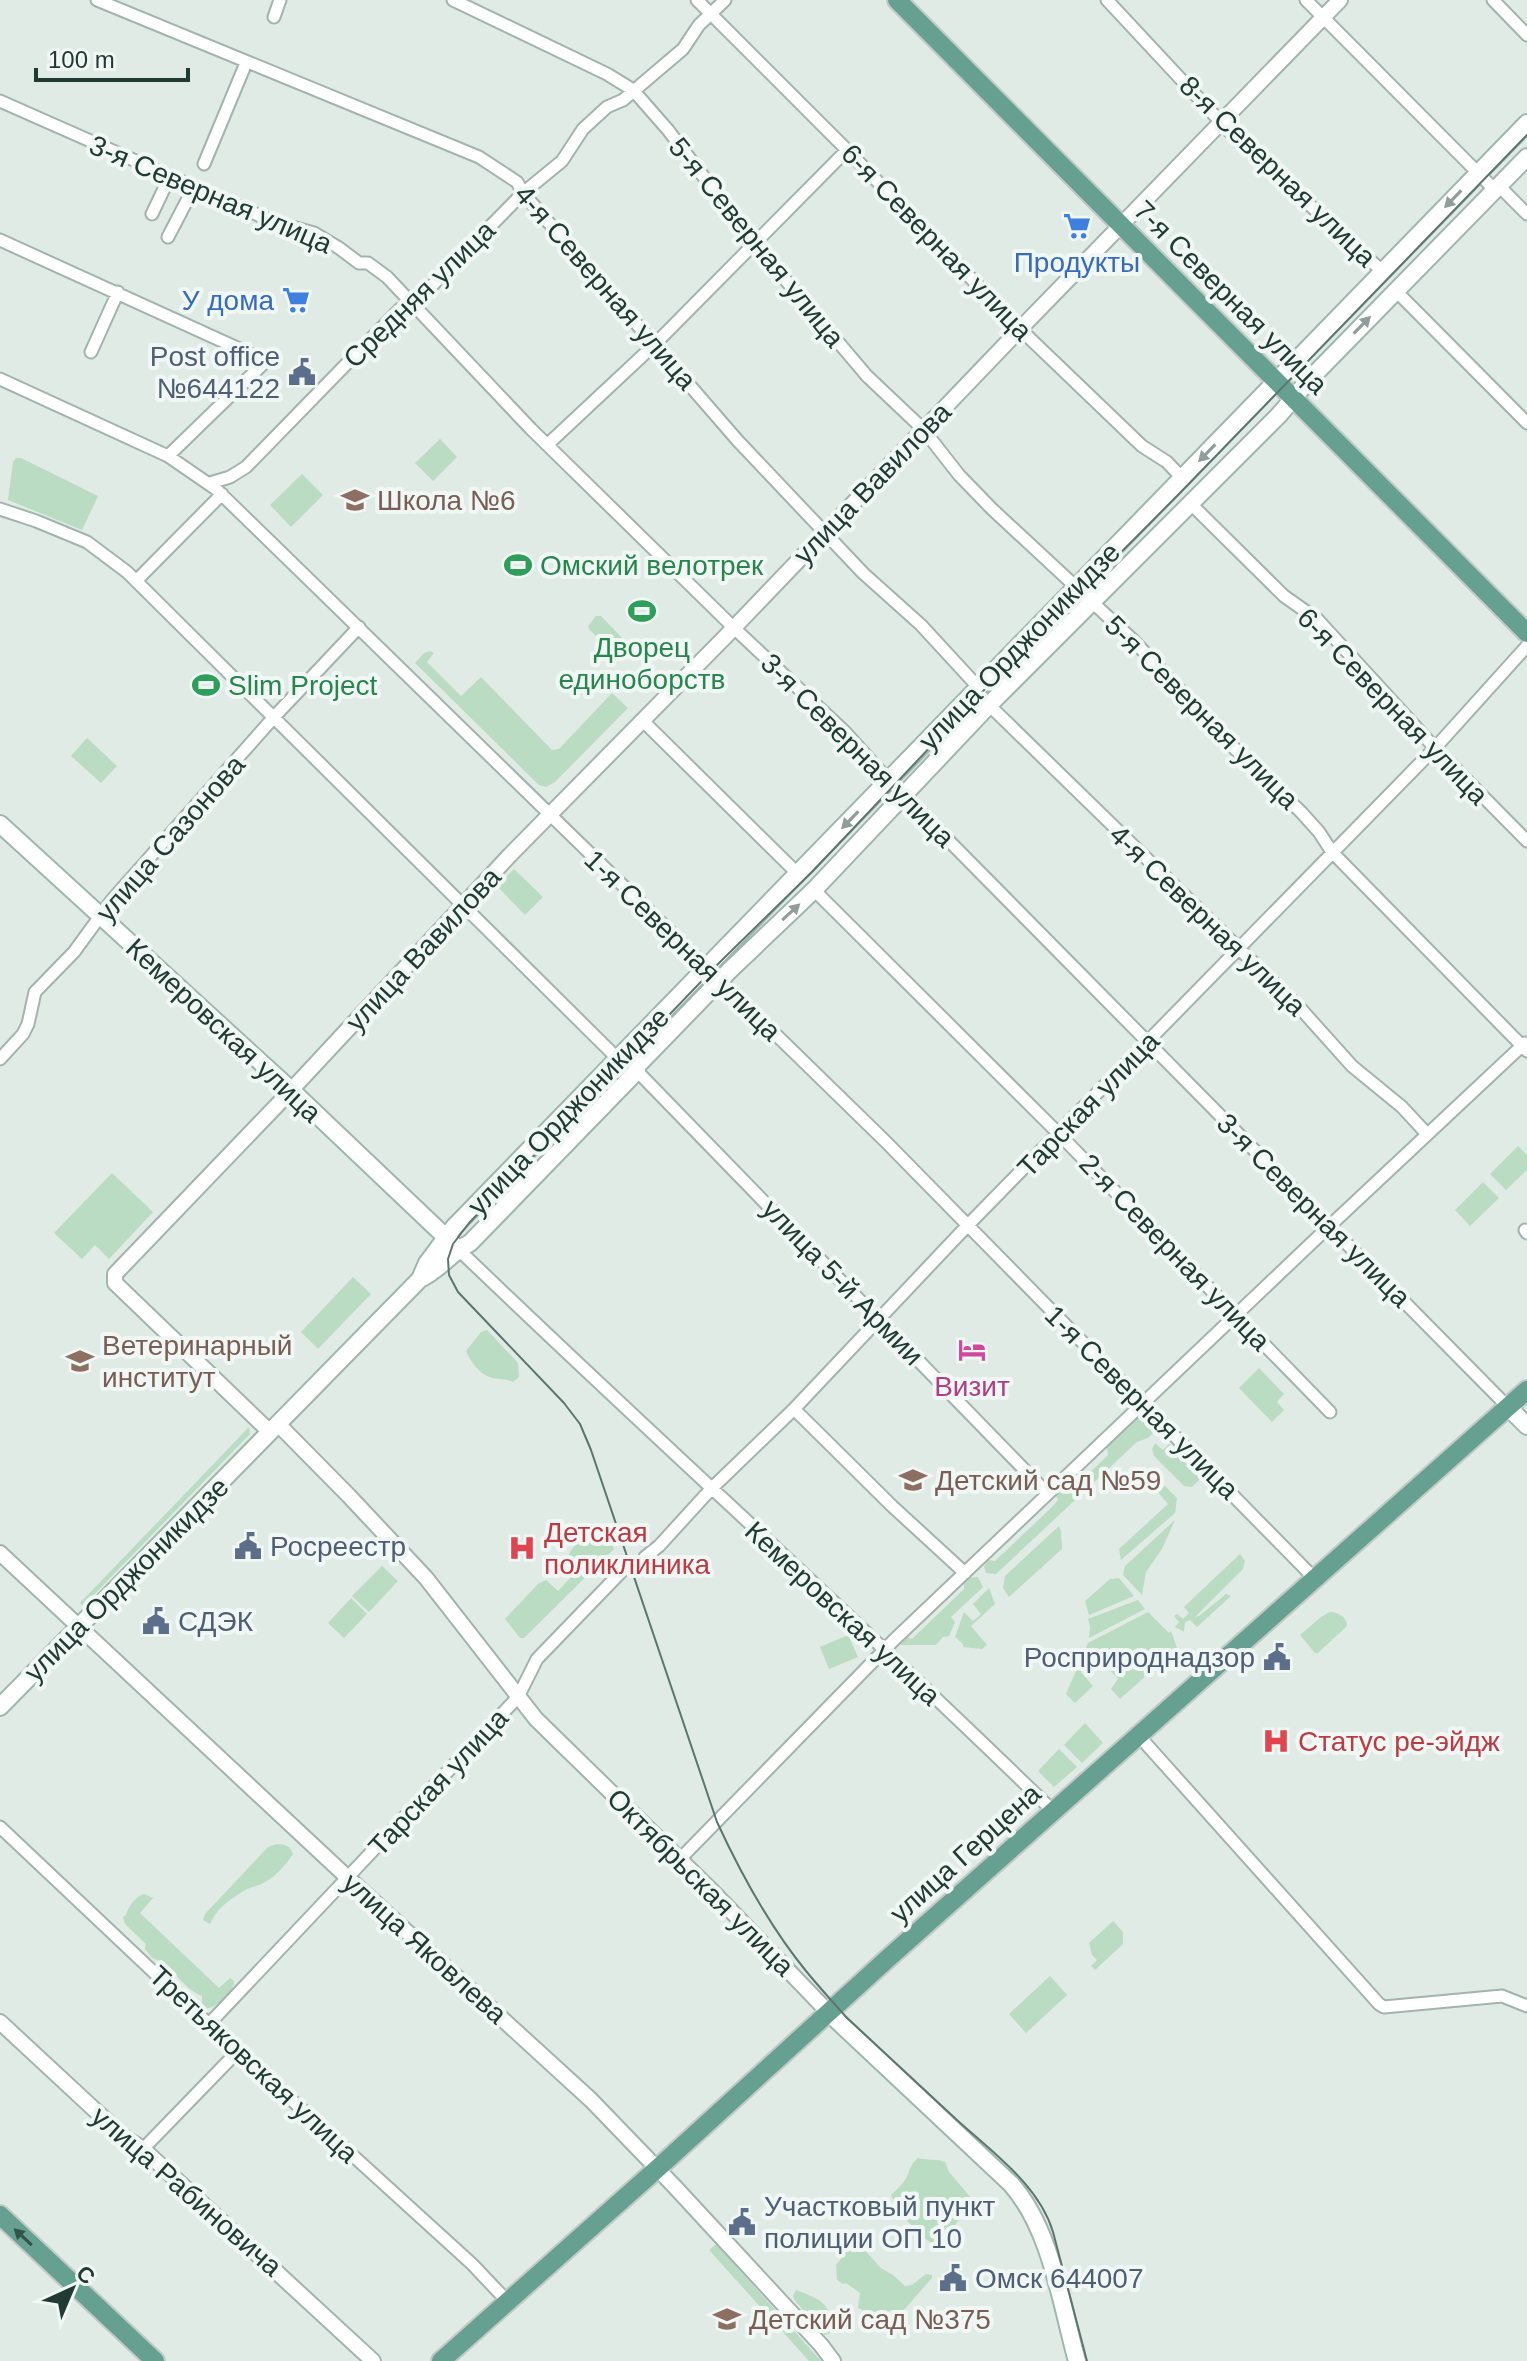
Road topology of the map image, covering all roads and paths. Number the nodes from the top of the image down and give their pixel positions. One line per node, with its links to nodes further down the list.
1 (97, 0): 15 (street, 4-я Северная улица)
2 (280, 0): 12 (street)
3 (453, 0): 16 (street, 5-я Северная улица)
4 (697, 0): 11 (street, 6-я Северная улица)
5 (725, 0): 11 (street, Средняя улица)
6 (897, 0): 30 (main road, 7-я Северная улица)
7 (1107, 0): 18 (street, 8-я Северная улица)
8 (1306, 0): 13 (street)
9 (1340, 0): 13 (street, улица Вавилова)
10 (1493, 0): 14 (street)
11 (711, 14): 16 (street, Средняя улица); 20 (street, 6-я Северная улица)
12 (274, 17)
13 (1323, 18): 18 (street, улица Вавилова); 23 (street)
14 (1527, 35)
15 (246, 63): 22 (street); 27 (street, 4-я Северная улица)
16 (633, 90): 27 (street, Средняя улица); 33 (street, 5-я Северная улица)
17 (0, 101): 24 (street, 3-я Северная улица)
18 (1223, 122): 30 (street, улица Вавилова); 34 (street, 8-я Северная улица)
19 (1527, 123): 23 (main road, улица Орджоникидзе)
20 (847, 150): 33 (street); 38 (street, 6-я Северная улица)
21 (1527, 157): 26 (main road, улица Орджоникидзе)
22 (204, 164)
23 (1478, 173): 26 (street); 34 (main road, улица Орджоникидзе, one-way to 34)
24 (170, 176): 25 (street, 3-я Северная улица); 28 (street)
25 (194, 187): 31 (street); 37 (street, 3-я Северная улица)
26 (1497, 188): 29 (street); 35 (main road, улица Орджоникидзе)
27 (523, 193): 37 (street, Средняя улица); 39 (street, 4-я Северная улица)
28 (152, 214)
29 (1527, 214)
30 (1121, 225): 38 (street, улица Вавилова); 42 (main road, 7-я Северная улица)
31 (168, 237)
32 (0, 240): 36 (street)
33 (755, 244): 39 (street); 45 (street, 5-я Северная улица)
34 (1382, 271): 42 (main road, улица Орджоникидзе)
35 (1396, 291): 43 (main road, улица Орджоникидзе, one-way to 35); 44 (street, 8-я Северная улица)
36 (118, 292): 40 (street); 47 (street)
37 (413, 305): 46 (street, 3-я Северная улица); 49 (street, Средняя улица)
38 (1020, 329): 45 (street, улица Вавилова); 48 (street, 6-я Северная улица)
39 (654, 345): 46 (street); 53 (street, 4-я Северная улица)
40 (91, 352)
41 (0, 379): 47 (street, 1-я Северная улица)
42 (1275, 381): 43 (main road, 7-я Северная улица); 48 (main road, улица Орджоникидзе, one-way to 48)
43 (1292, 399): 51 (main road, улица Орджоникидзе); 59 (main road, 7-я Северная улица)
44 (1527, 423)
45 (923, 429): 53 (street, улица Вавилова); 55 (street, 5-я Северная улица)
46 (547, 445): 58 (street, 3-я Северная улица)
47 (168, 456): 49 (street, 1-я Северная улица)
48 (1182, 478): 55 (main road, улица Орджоникидзе)
49 (210, 483): 50 (street, 1-я Северная улица)
50 (222, 494): 54 (street); 57 (street, 1-я Северная улица)
51 (1191, 504): 56 (main road, улица Орджоникидзе); 65 (street, 6-я Северная улица)
52 (0, 509): 54 (street)
53 (825, 533): 58 (street, улица Вавилова); 61 (street, 4-я Северная улица)
54 (136, 581): 63 (street)
55 (1077, 586): 56 (street, 5-я Северная улица); 61 (main road, улица Орджоникидзе)
56 (1092, 602): 62 (main road, улица Орджоникидзе); 71 (street, 5-я Северная улица)
57 (359, 627): 63 (street, улица Сазонова); 68 (street, 1-я Северная улица)
58 (734, 628): 64 (street, улица Вавилова); 66 (street, 3-я Северная улица)
59 (1527, 633)
60 (1527, 646): 65 (street, Тарская улица)
61 (979, 688): 66 (main road, улица Орджоникидзе)
62 (989, 705): 67 (main road, улица Орджоникидзе); 76 (street, 4-я Северная улица)
63 (274, 717): 74 (street); 75 (street, улица Сазонова)
64 (643, 721): 68 (street, улица Вавилова); 72 (street)
65 (1435, 748): 70 (street, 6-я Северная улица); 71 (street, Тарская улица)
66 (889, 780): 67 (street, 3-я Северная улица); 72 (main road, улица Орджоникидзе, one-way to 72)
67 (903, 794): 73 (main road, улица Орджоникидзе); 79 (street, 3-я Северная улица)
68 (550, 815): 74 (street, улица Вавилова); 77 (street, 1-я Северная улица)
69 (0, 824): 75 (main road, Кемеровская улица)
70 (1527, 841)
71 (1332, 852): 76 (street, Тарская улица); 80 (street, 5-я Северная улица)
72 (798, 874): 77 (main road, улица Орджоникидзе)
73 (814, 890): 78 (main road, улица Орджоникидзе, one-way to 73); 85 (street, 2-я Северная улица)
74 (464, 905): 82 (street); 84 (street, улица Вавилова)
75 (101, 916): 81 (street, улица Сазонова); 84 (main road, Кемеровская улица)
76 (1238, 951): 79 (street, Тарская улица); 86 (street, 4-я Северная улица)
77 (706, 968): 78 (street, 1-я Северная улица); 82 (main road, улица Орджоникидзе)
78 (720, 981): 83 (main road, улица Орджоникидзе); 87 (street, 1-я Северная улица)
79 (1148, 1042): 85 (street, Тарская улица); 88 (street, 3-я Северная улица)
80 (1525, 1046): 86 (street)
81 (0, 1059)
82 (618, 1059): 89 (main road, улица Орджоникидзе)
83 (637, 1071): 89 (main road, улица Орджоникидзе); 92 (street, улица 5-й Армии)
84 (291, 1090): 89 (main road, Кемеровская улица); 90 (street, улица Вавилова)
85 (1059, 1134): 87 (street, Тарская улица); 91 (street, 2-я Северная улица)
86 (1427, 1134): 88 (street)
87 (967, 1226): 92 (street, Тарская улица); 94 (street, 1-я Северная улица)
88 (1330, 1226): 91 (street); 95 (street, 3-я Северная улица)
89 (452, 1243): 99 (main road, улица Орджоникидзе); 100 (street, Кемеровская улица)
90 (115, 1283): 99 (street, Октябрьская улица)
91 (1237, 1314): 94 (street); 97 (street, 2-я Северная улица)
92 (879, 1319): 96 (street, Тарская улица); 101 (street, улица 5-й Армии)
93 (1527, 1390): 95 (main road, улица Герцена)
94 (1142, 1403): 101 (street); 106 (street, 1-я Северная улица)
95 (1508, 1407): 98 (main road, 3-я Северная улица); 106 (main road, улица Герцена)
96 (794, 1409): 100 (street, Тарская улица); 105 (street)
97 (1330, 1412)
98 (1527, 1426)
99 (274, 1428): 107 (main road, улица Орджоникидзе); 109 (street, Октябрьская улица)
100 (711, 1489): 103 (street, Тарская улица); 108 (street, Кемеровская улица)
101 (1047, 1493): 105 (street)
102 (0, 1553): 107 (street, улица Яковлева)
103 (645, 1557)
104 (624, 1569): 109 (street, Тарская улица)
105 (965, 1573): 108 (street)
106 (1315, 1579): 111 (main road, улица Герцена)
107 (80, 1626): 110 (main road, улица Орджоникидзе); 115 (street, улица Яковлева)
108 (884, 1650): 112 (street, Кемеровская улица); 114 (street)
109 (518, 1697): 114 (street, Октябрьская улица); 115 (street, Тарская улица)
110 (0, 1707)
111 (1139, 1736): 112 (main road, улица Герцена); 116 (street)
112 (1054, 1812): 117 (main road, улица Герцена)
113 (0, 1827): 119 (street, Третьяковская улица)
114 (680, 1859): 117 (street, Октябрьская улица)
115 (348, 1878): 119 (street, Тарская улица); 122 (street, улица Яковлева)
116 (1527, 2006)
117 (829, 2013): 122 (main road, улица Герцена); 129 (main road, Октябрьская улица)
118 (0, 2022): 121 (street, улица Рабиновича)
119 (209, 2024): 120 (street, Третьяковская улица)
120 (238, 2051): 121 (street); 124 (street, Третьяковская улица)
121 (143, 2149): 126 (street, улица Рабиновича)
122 (658, 2168): 124 (main road, улица Герцена); 128 (street, улица Яковлева)
123 (0, 2215): 125 (main road, one-way to 123)
124 (508, 2302): 127 (main road, улица Герцена)
125 (155, 2361)
126 (373, 2361)
127 (441, 2361)
128 (833, 2361)
129 (1077, 2361)

